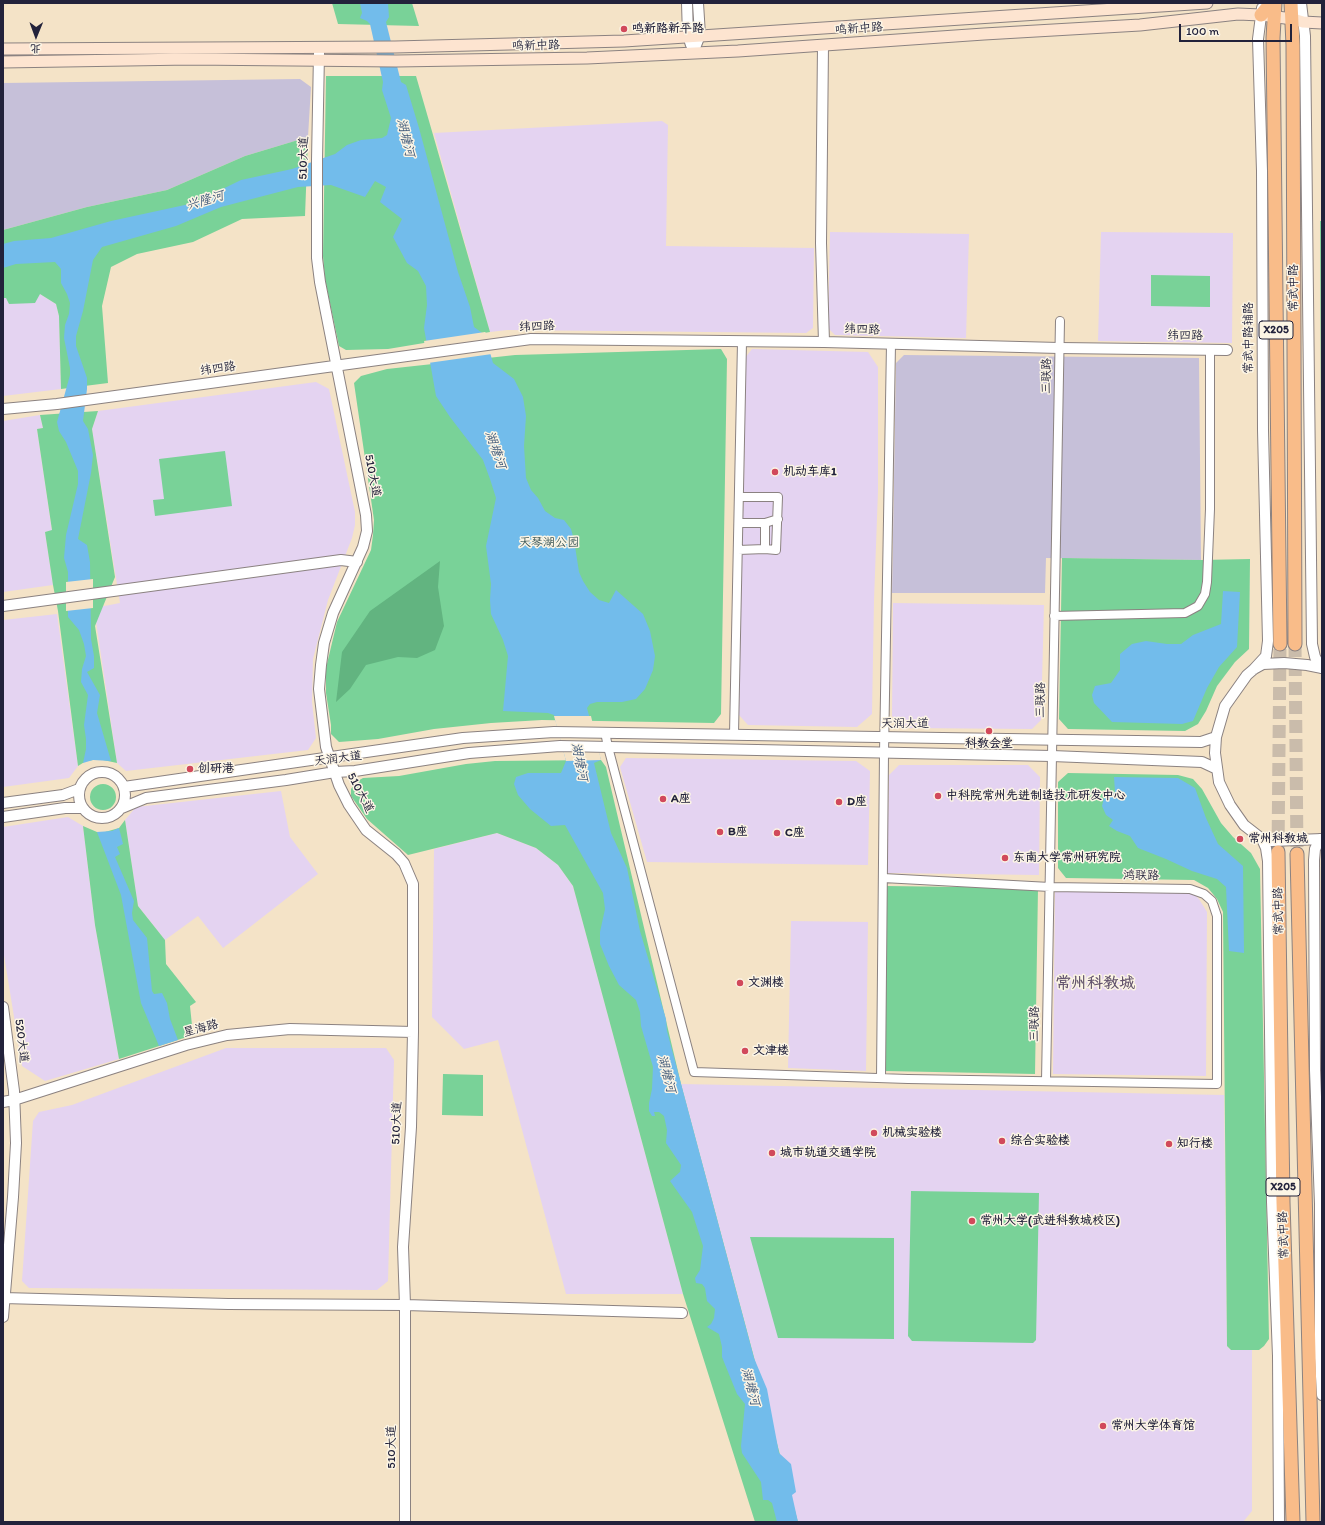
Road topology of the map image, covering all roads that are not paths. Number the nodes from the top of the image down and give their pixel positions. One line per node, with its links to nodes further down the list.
1 (686, 3): 13 (street)
2 (698, 3): 12 (street)
3 (1206, 3): 12 (main road, 鸣新中路)
4 (1271, 3): 8 (main road)
5 (1275, 3): 9 (main road, 常武中路 / X205)
6 (1291, 3): 10 (main road, 常武中路 / X205)
7 (1301, 3): 10 (street)
8 (1262, 9): 9 (main road, 鸣新中路); 14 (main road, 鸣新中路); 41 (street, 常武中路辅路)
9 (1274, 17): 10 (main road, 鸣新中路); 38 (main road, 常武中路 / X205)
10 (1298, 20): 11 (main road, 鸣新中路); 39 (main road, 常武中路 / X205); 40 (street)
11 (1322, 23)
12 (700, 35): 13 (main road, 鸣新中路); 17 (street)
13 (688, 36): 15 (main road, 鸣新中路); 17 (street)
14 (823, 45): 17 (main road, 鸣新中路); 22 (street)
15 (320, 48): 16 (main road, 鸣新中路); 18 (street, 510大道)
16 (3, 49)
17 (693, 53): 18 (main road, 鸣新中路)
18 (319, 60): 19 (main road, 鸣新中路); 27 (street, 510大道)
19 (3, 62)
20 (1060, 321): 24 (street, 三联路)
21 (742, 342): 22 (street, 纬四路); 27 (street, 纬四路); 29 (street)
22 (824, 342): 23 (street, 纬四路)
23 (892, 344): 24 (street, 纬四路); 44 (street)
24 (1059, 348): 25 (street, 纬四路); 37 (street, 三联路)
25 (1210, 350): 26 (street, 纬四路); 37 (street)
26 (1227, 350)
27 (337, 365): 28 (street, 纬四路); 35 (street, 510大道)
28 (3, 409)
29 (739, 497): 30 (street); 31 (street)
30 (778, 519): 32 (street); 33 (street)
31 (739, 523): 32 (street); 34 (street)
32 (765, 523): 33 (street)
33 (765, 549): 34 (street)
34 (738, 550): 43 (street)
35 (358, 562): 36 (street); 50 (street, 510大道)
36 (3, 606)
37 (1054, 616): 46 (street, 三联路)
38 (1280, 644)
39 (1295, 644)
40 (1322, 668): 41 (street)
41 (1254, 669): 45 (street, 常武中路辅路)
42 (605, 732): 43 (street, 天润大道); 47 (street); 50 (street, 天润大道)
43 (734, 734): 44 (street, 天润大道)
44 (885, 737): 46 (street, 天润大道); 48 (street)
45 (1216, 737): 46 (street, 天润大道); 51 (street, 常武中路辅路)
46 (1052, 740): 49 (street, 三联路)
47 (603, 747): 48 (street); 52 (street, 天润大道); 67 (street)
48 (884, 753): 49 (street); 63 (street)
49 (1052, 756): 51 (street); 64 (street, 三联路)
50 (330, 758): 52 (street, 510大道); 53 (street, 天润大道)
51 (1217, 769): 59 (street, 常武中路辅路)
52 (335, 772): 57 (street, 天润大道); 66 (street, 510大道)
53 (124, 787): 54 (street); 57 (street)
54 (79, 789): 55 (street); 56 (street)
55 (3, 803)
56 (82, 808): 57 (street, 天润大道); 58 (street)
57 (122, 808)
58 (3, 818)
59 (1262, 839): 60 (street); 77 (street)
60 (1321, 839): 75 (street)
61 (1278, 852): 78 (main road, 常武中路 / X205)
62 (1297, 854): 79 (main road, 常武中路 / X205)
63 (883, 878): 64 (street, 鸿联路); 67 (street)
64 (1050, 887): 68 (street, 三联路); 68 (street, 鸿联路)
65 (3, 1007): 69 (street, 520大道)
66 (413, 1032): 69 (street, 星海路); 72 (street, 510大道)
67 (881, 1078): 68 (street)
68 (1046, 1080)
69 (14, 1100): 70 (street, 星海路); 71 (street, 520大道)
70 (3, 1102)
71 (4, 1298): 72 (street); 74 (street, 520大道)
72 (405, 1305): 73 (street); 76 (street, 510大道)
73 (682, 1312)
74 (3, 1317)
75 (1322, 1395)
76 (405, 1522)
77 (1279, 1522)
78 (1293, 1522)
79 (1313, 1522)

